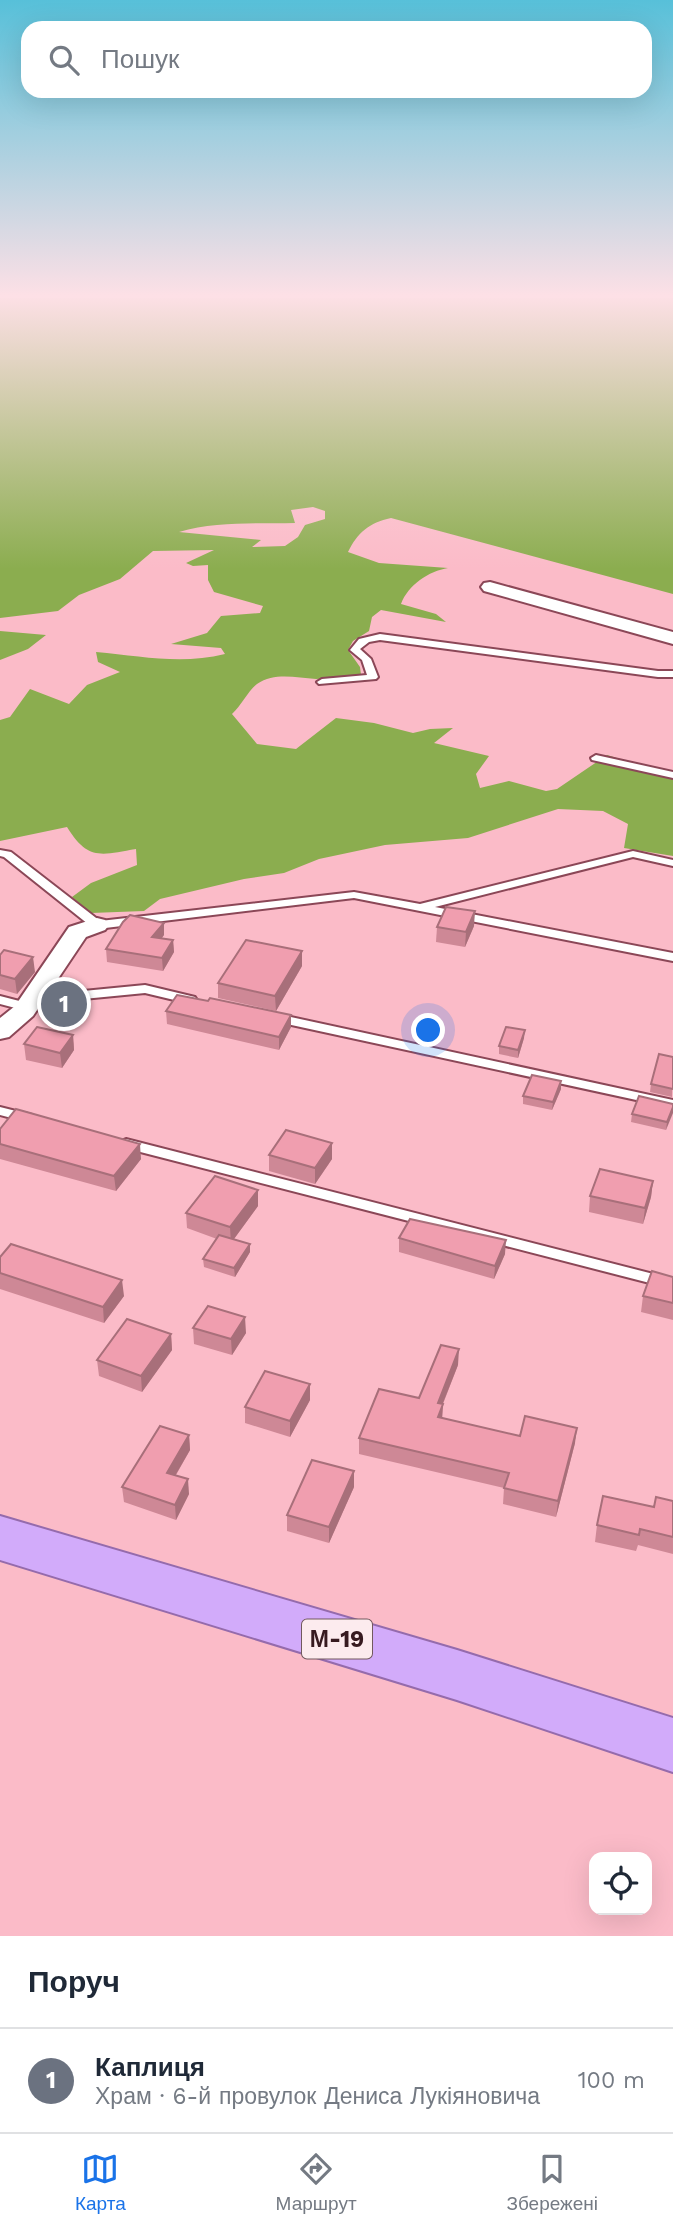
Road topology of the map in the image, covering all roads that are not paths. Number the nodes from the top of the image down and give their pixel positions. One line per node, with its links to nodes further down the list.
1 (490, 587): 2 (street)
2 (673, 638)
3 (673, 674): 4 (lane)
4 (322, 682)
5 (596, 758): 6 (lane)
6 (673, 775)
7 (0, 853): 10 (lane)
8 (673, 863): 9 (lane)
9 (419, 907): 10 (lane); 11 (lane)
10 (97, 925): 13 (street)
11 (673, 957)
12 (0, 1000): 13 (lane)
13 (29, 1003): 14 (lane); 16 (street)
14 (210, 1004)
15 (263, 1015): 17 (lane)
16 (0, 1031)
17 (673, 1104)
18 (0, 1111): 19 (lane)
19 (40, 1122)
20 (108, 1139): 21 (lane)
21 (673, 1284)
22 (0, 1538): 23 (highway, М-19)
23 (673, 1745)

